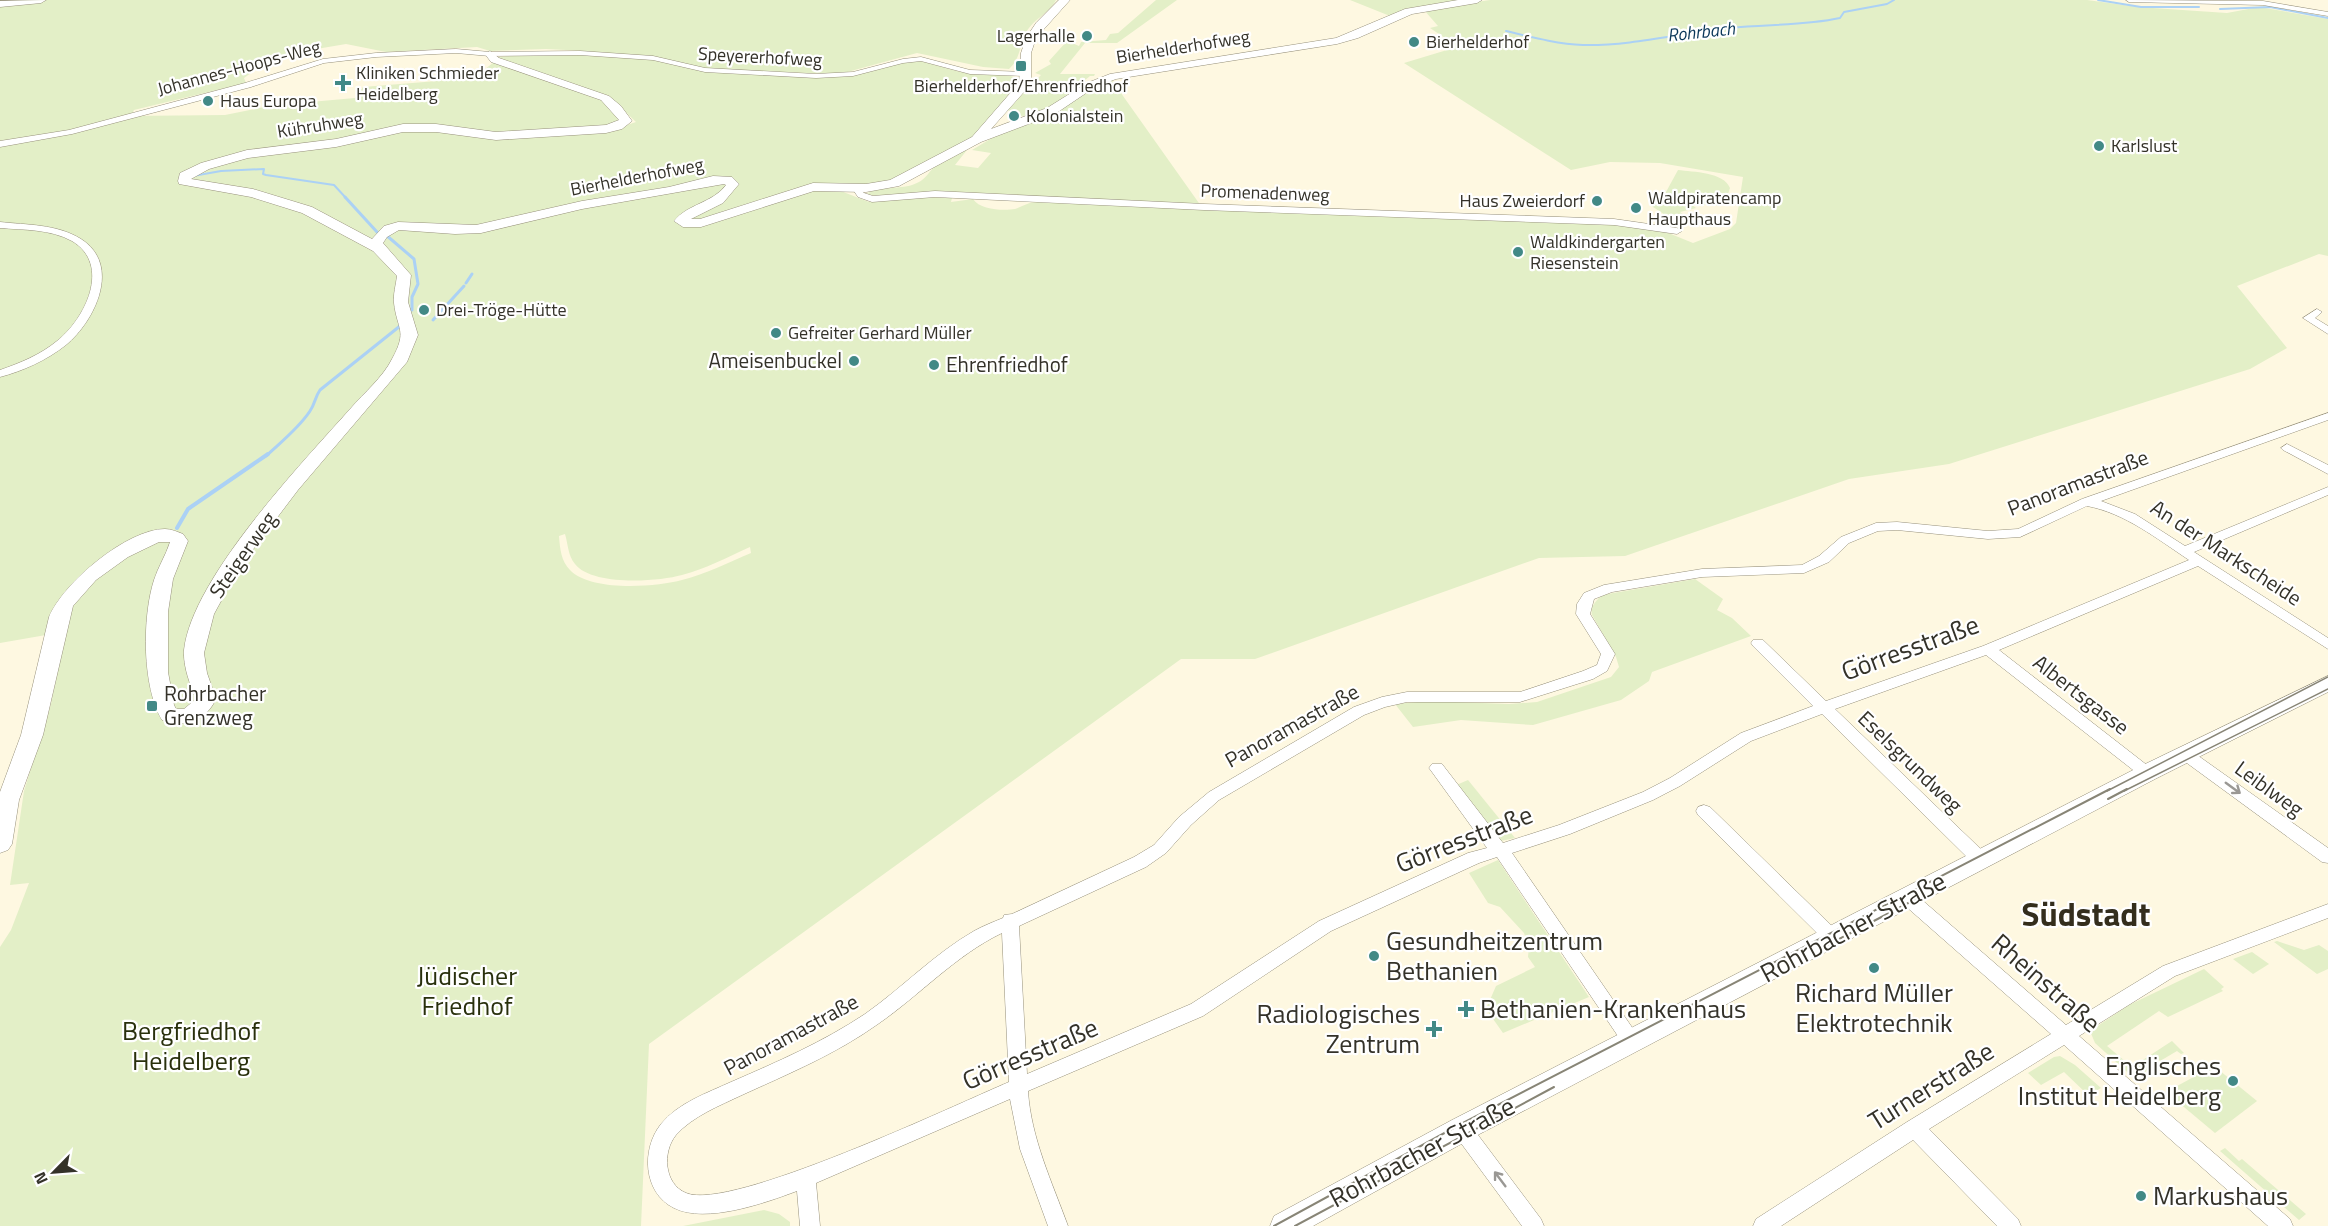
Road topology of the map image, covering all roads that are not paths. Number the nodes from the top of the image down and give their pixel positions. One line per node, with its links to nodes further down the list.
1 (41, 0): 5 (street)
2 (1065, 0): 8 (street)
3 (1477, 0): 10 (street, Bierhelderhofweg)
4 (2129, 0): 6 (street)
5 (0, 4)
6 (2328, 14)
7 (490, 54): 8 (street, Speyererhofweg); 12 (street, Johannes-Hoops-Weg); 16 (street, Kühruhweg)
8 (1026, 74): 9 (street)
9 (1000, 113): 10 (street); 11 (street)
10 (1027, 121): 11 (street, Bierhelderhofweg)
11 (977, 139): 13 (street, Bierhelderhofweg)
12 (0, 144)
13 (856, 188): 15 (street, Promenadenweg); 16 (street, Bierhelderhofweg)
14 (0, 225): 19 (street)
15 (1677, 231)
16 (378, 248): 38 (street, Steigerweg)
17 (2317, 312): 18 (street)
18 (2328, 331)
19 (0, 374)
20 (2328, 416): 23 (street, Panoramastraße)
21 (2287, 448): 22 (street)
22 (2328, 470)
23 (2116, 491): 25 (street, Panoramastraße); 26 (street, An der Markscheide)
24 (2328, 492): 27 (street)
25 (2086, 502): 26 (street, An der Markscheide); 44 (street, Panoramastraße)
26 (2131, 517): 27 (street, An der Markscheide)
27 (2186, 551): 28 (street, An der Markscheide)
28 (2200, 560): 30 (street, An der Markscheide); 31 (street, Görresstraße)
29 (1758, 643): 33 (street, Eselsgrundweg)
30 (2328, 644)
31 (1988, 649): 33 (street, Görresstraße); 36 (street, Albertsgasse)
32 (2328, 683): 34 (street, Rohrbacher Straße)
33 (1824, 709): 39 (street, Görresstraße); 41 (street, Eselsgrundweg)
34 (2185, 754): 36 (street, Rohrbacher Straße); 40 (street, Leiblweg, one-way to 40)
35 (1437, 768): 39 (street)
36 (2147, 773): 41 (street, Rohrbacher Straße)
37 (1704, 811): 45 (street)
38 (0, 844)
39 (1498, 849): 47 (street); 48 (street, Görresstraße)
40 (2328, 857)
41 (1981, 860): 42 (street, Rohrbacher Straße)
42 (1908, 898): 45 (street, Rohrbacher Straße); 46 (street, Rheinstraße)
43 (2328, 911): 46 (street, Turnerstraße)
44 (1010, 920): 48 (street); 51 (street, Panoramastraße)
45 (1832, 938): 47 (street, Rohrbacher Straße)
46 (2064, 1035): 49 (street, Turnerstraße); 58 (street, Rheinstraße)
47 (1632, 1042): 50 (street, Rohrbacher Straße)
48 (1017, 1089): 51 (street, Görresstraße); 53 (street)
49 (1914, 1128): 56 (street, Turnerstraße); 57 (street)
50 (1462, 1129): 54 (street, Rohrbacher Straße); 55 (street, one-way to 50)
51 (806, 1178): 52 (street)
52 (810, 1226)
53 (1058, 1226)
54 (1284, 1226)
55 (1534, 1226)
56 (1763, 1226)
57 (2011, 1226)
58 (2283, 1226)

